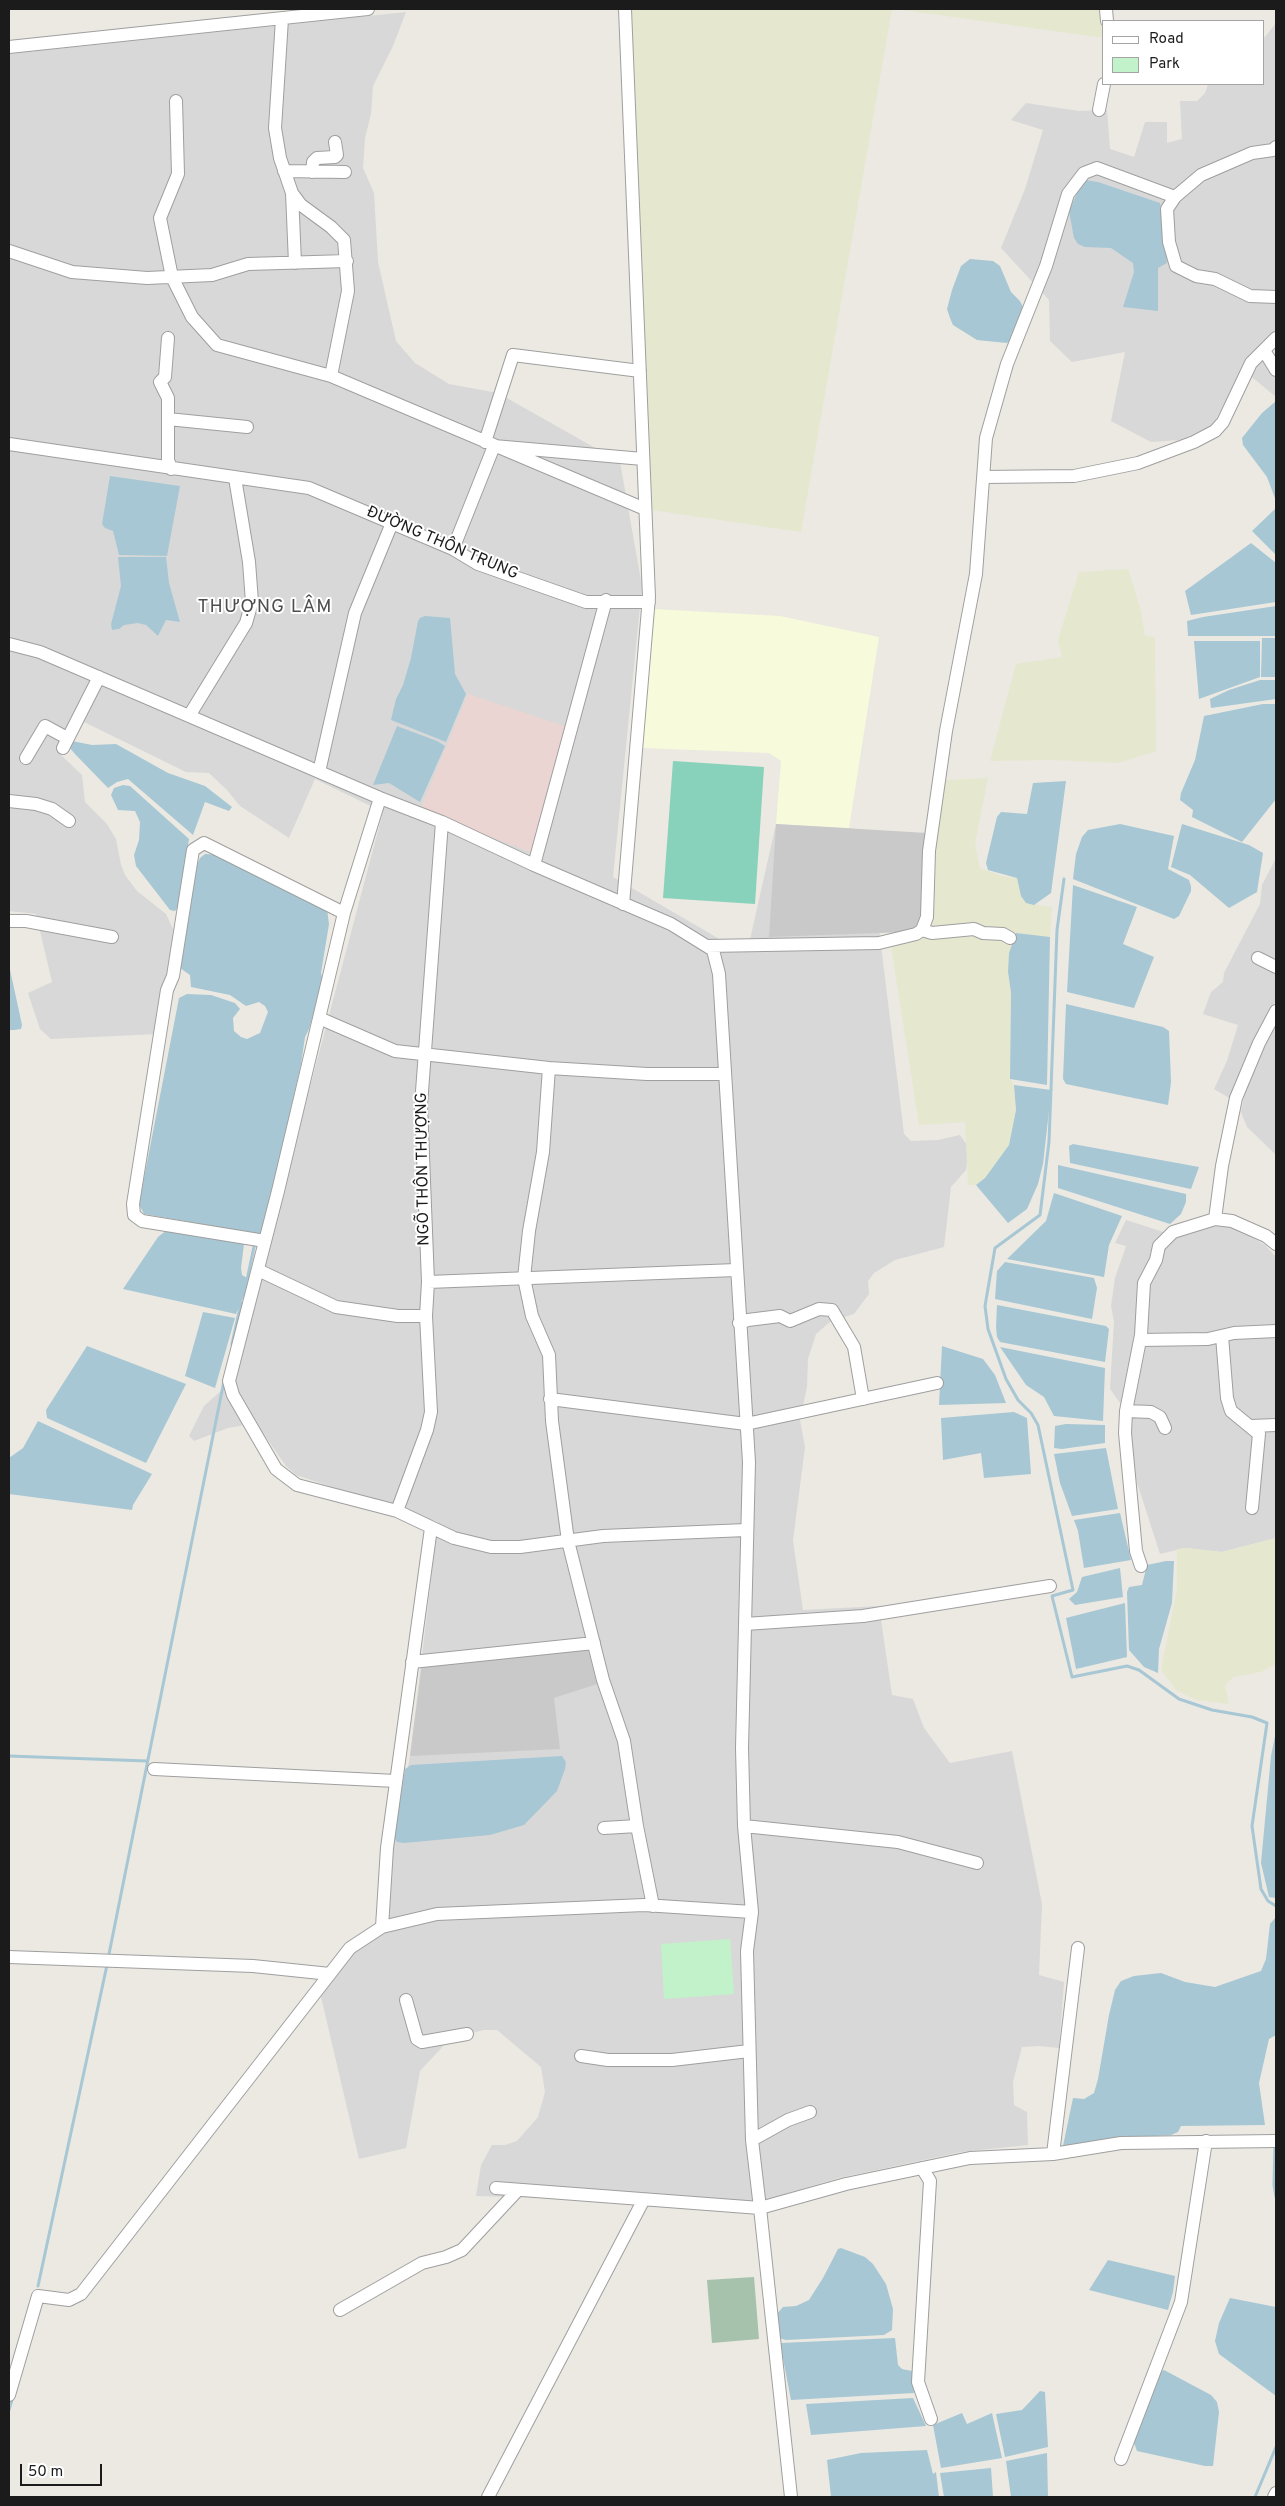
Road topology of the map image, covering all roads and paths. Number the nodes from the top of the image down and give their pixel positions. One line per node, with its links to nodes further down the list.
1 (368, 9): 3 (street)
2 (625, 9): 24 (street)
3 (287, 16): 4 (street); 10 (street)
4 (9, 47)
5 (1104, 85): 7 (street)
6 (176, 101): 18 (street)
7 (1099, 110)
8 (335, 142): 11 (street)
9 (1276, 147): 14 (street)
10 (284, 172): 11 (street); 13 (street)
11 (312, 172): 12 (street)
12 (345, 172)
13 (292, 193): 16 (street); 17 (street)
14 (1176, 197): 19 (street); 32 (street)
15 (9, 251): 18 (street)
16 (347, 261): 17 (street); 25 (street)
17 (296, 262): 18 (street)
18 (172, 277): 25 (street)
19 (1276, 297)
20 (168, 338): 26 (street)
21 (1276, 338): 22 (street)
22 (1265, 352): 23 (street); 32 (street)
23 (1276, 370)
24 (640, 371): 28 (street); 30 (street)
25 (331, 376): 28 (street)
26 (168, 419): 27 (street); 31 (street)
27 (247, 427)
28 (490, 443): 30 (street); 34 (street); 36 (street)
29 (9, 444): 31 (street, ĐƯỜNG THÔN TRUNG)
30 (643, 459): 34 (street)
31 (171, 469): 33 (street, ĐƯỜNG THÔN TRUNG)
32 (983, 477): 52 (street)
33 (235, 478): 35 (street, ĐƯỜNG THÔN TRUNG); 41 (street)
34 (645, 509): 38 (street)
35 (392, 523): 36 (street, ĐƯỜNG THÔN TRUNG); 43 (street)
36 (453, 549): 37 (street, ĐƯỜNG THÔN TRUNG)
37 (606, 600): 38 (street, ĐƯỜNG THÔN TRUNG); 48 (street)
38 (649, 602): 49 (street)
39 (9, 644): 40 (street)
40 (99, 677): 41 (street); 42 (street)
41 (189, 716): 43 (street)
42 (26, 758)
43 (319, 772): 44 (street)
44 (380, 798): 47 (street); 50 (street)
45 (9, 801): 46 (street)
46 (69, 821)
47 (442, 822): 48 (street); 60 (street, NGÕ THÔN THƯỢNG)
48 (534, 865): 49 (street)
49 (623, 904): 55 (street)
50 (344, 913): 59 (street); 64 (street)
51 (9, 921): 53 (street)
52 (922, 930): 54 (street); 55 (street)
53 (112, 938)
54 (1010, 938)
55 (707, 946): 62 (street)
56 (1258, 958): 57 (street)
57 (1276, 967)
58 (1276, 1011): 63 (street)
59 (319, 1018): 60 (street); 64 (street)
60 (424, 1053): 61 (street); 69 (street, NGÕ THÔN THƯỢNG)
61 (549, 1068): 62 (street); 68 (street)
62 (724, 1074): 67 (street)
63 (1215, 1219): 65 (street); 74 (street)
64 (265, 1241): 66 (street)
65 (1276, 1244)
66 (258, 1270): 70 (street); 84 (street)
67 (736, 1270): 68 (street); 71 (street)
68 (524, 1278): 69 (street); 76 (street)
69 (428, 1282): 70 (street, NGÕ THÔN THƯỢNG)
70 (426, 1316): 84 (street, NGÕ THÔN THƯỢNG)
71 (739, 1323): 77 (street); 79 (street)
72 (1276, 1331): 73 (street)
73 (1222, 1336): 74 (street); 81 (street)
74 (1140, 1340): 78 (street)
75 (937, 1384): 77 (street)
76 (550, 1399): 79 (street); 87 (street)
77 (863, 1399): 79 (street)
78 (1126, 1410): 82 (street); 88 (street)
79 (746, 1424): 86 (street)
80 (1276, 1425): 81 (street)
81 (1251, 1426): 83 (street)
82 (1165, 1428)
83 (1252, 1508)
84 (397, 1511): 85 (street)
85 (431, 1528): 87 (street); 92 (street)
86 (746, 1530): 87 (street); 90 (street)
87 (568, 1541): 91 (street)
88 (1141, 1566)
89 (1050, 1586): 90 (street)
90 (744, 1624): 96 (street)
91 (594, 1643): 92 (street); 95 (street)
92 (412, 1662): 94 (street)
93 (154, 1769): 94 (street)
94 (396, 1781): 101 (street)
95 (636, 1826): 97 (street); 99 (street)
96 (744, 1826): 98 (street); 100 (street)
97 (604, 1828)
98 (977, 1863)
99 (653, 1906): 100 (street); 101 (street)
100 (752, 1912): 107 (street)
101 (382, 1927): 104 (street)
102 (1078, 1948): 113 (street)
103 (9, 1957): 104 (street)
104 (330, 1974): 120 (street)
105 (406, 2000): 106 (street)
106 (467, 2034)
107 (750, 2051): 108 (street); 110 (street)
108 (581, 2056)
109 (810, 2112): 110 (street)
110 (752, 2140): 118 (street)
111 (1206, 2141): 112 (street); 113 (street); 122 (street)
112 (1272, 2141)
113 (1054, 2154): 114 (street)
114 (922, 2168): 118 (street); 121 (street)
115 (496, 2188): 116 (street)
116 (518, 2190): 117 (street); 119 (street)
117 (643, 2201): 118 (street); 124 (street)
118 (760, 2208): 125 (street)
119 (340, 2310)
120 (9, 2395)
121 (931, 2419)
122 (1121, 2458)
123 (1276, 2493): 126 (street)
124 (488, 2497)
125 (791, 2497)
126 (1274, 2497)

